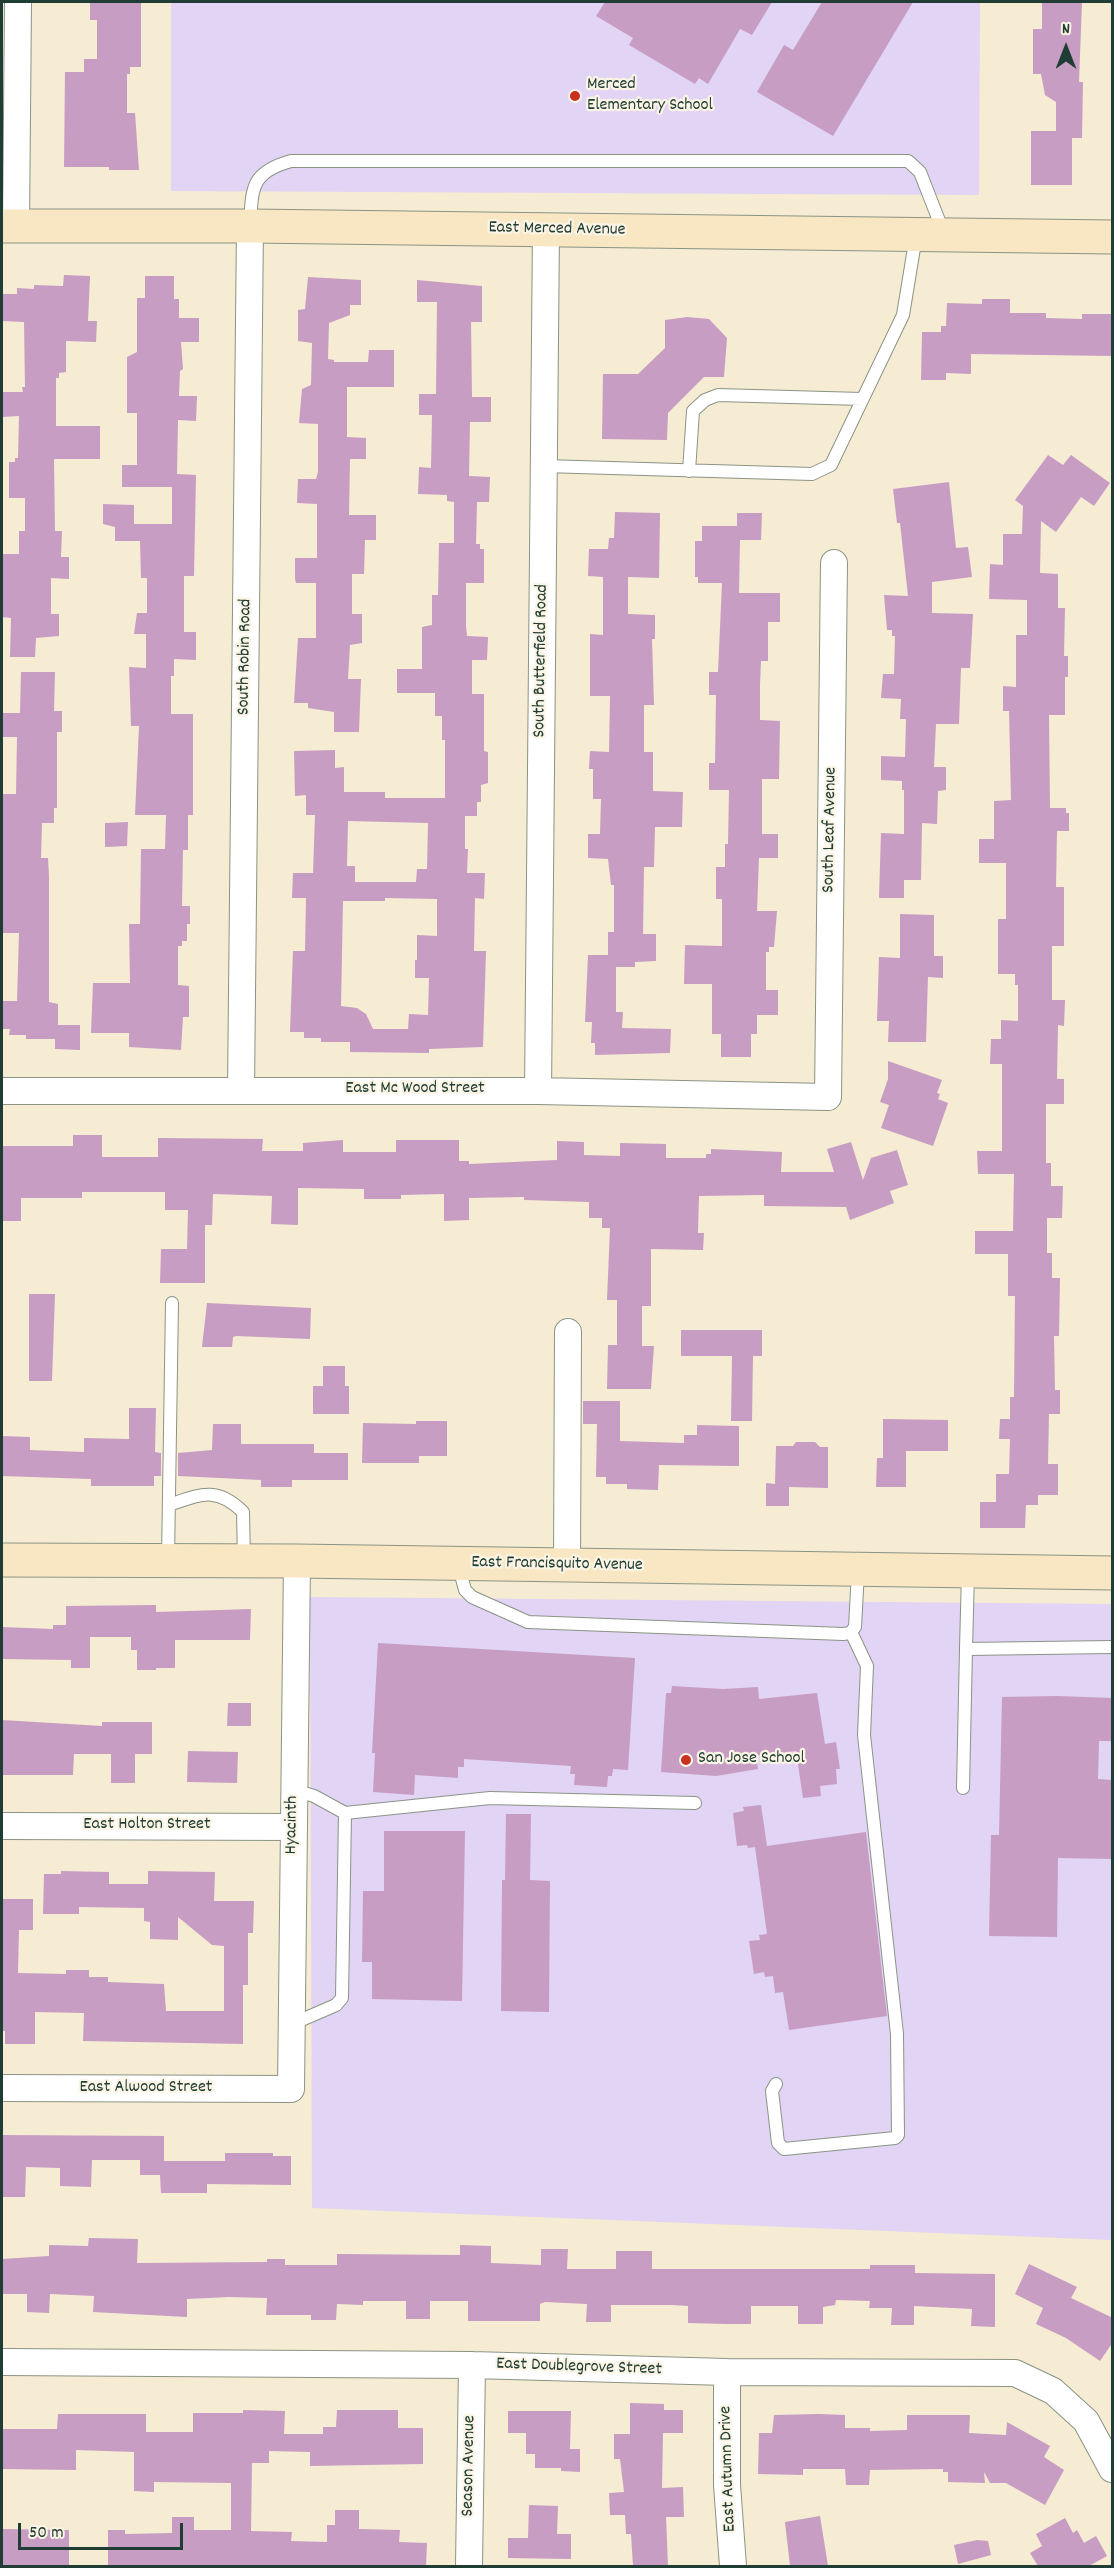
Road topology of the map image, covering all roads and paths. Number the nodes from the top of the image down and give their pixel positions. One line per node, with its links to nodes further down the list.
1 (18, 2): 2 (street)
2 (9, 226): 3 (street, East Merced Avenue)
3 (250, 226): 4 (street, East Merced Avenue); 5 (lane); 11 (street, South Robin Road)
4 (546, 230): 5 (street, East Merced Avenue); 8 (street, South Butterfield Road)
5 (930, 235): 6 (street, East Merced Avenue); 7 (lane)
6 (1113, 237)
7 (862, 399): 9 (lane); 9 (lane)
8 (544, 466): 9 (lane); 13 (street, South Butterfield Road)
9 (689, 471)
10 (834, 563): 14 (street, South Leaf Avenue)
11 (242, 1089): 12 (street, East Mc Wood Street); 13 (street, East Mc Wood Street)
12 (2, 1091)
13 (538, 1091): 14 (street, East Mc Wood Street)
14 (828, 1097)
15 (172, 1303): 17 (lane)
16 (568, 1332): 23 (street)
17 (169, 1505): 19 (lane); 20 (lane)
18 (2, 1560): 19 (street, East Francisquito Avenue)
19 (168, 1560): 20 (street, East Francisquito Avenue)
20 (244, 1560): 21 (street, East Francisquito Avenue)
21 (297, 1561): 22 (street, East Francisquito Avenue); 31 (street, Hyacinth)
22 (458, 1563): 23 (street, East Francisquito Avenue); 27 (lane)
23 (567, 1565): 24 (street, East Francisquito Avenue)
24 (858, 1569): 25 (street, East Francisquito Avenue); 27 (lane)
25 (969, 1571): 26 (street, East Francisquito Avenue); 29 (lane)
26 (1113, 1573)
27 (851, 1632): 37 (lane)
28 (1113, 1647): 29 (lane)
29 (966, 1649): 30 (lane)
30 (963, 1788)
31 (293, 1790): 33 (lane); 35 (street, Hyacinth)
32 (695, 1803): 33 (lane)
33 (345, 1813): 36 (lane)
34 (2, 1826): 35 (street, East Holton Street)
35 (293, 1827): 36 (street, Hyacinth)
36 (292, 2024): 39 (street, Hyacinth)
37 (776, 2084)
38 (2, 2088): 39 (street, East Alwood Street)
39 (291, 2089)
40 (2, 2362): 41 (street, East Doublegrove Street)
41 (472, 2365): 42 (street, East Doublegrove Street); 44 (street, Season Avenue)
42 (727, 2372): 43 (street, East Doublegrove Street); 45 (street, East Autumn Drive)
43 (1113, 2469)
44 (469, 2566)
45 (733, 2566)

